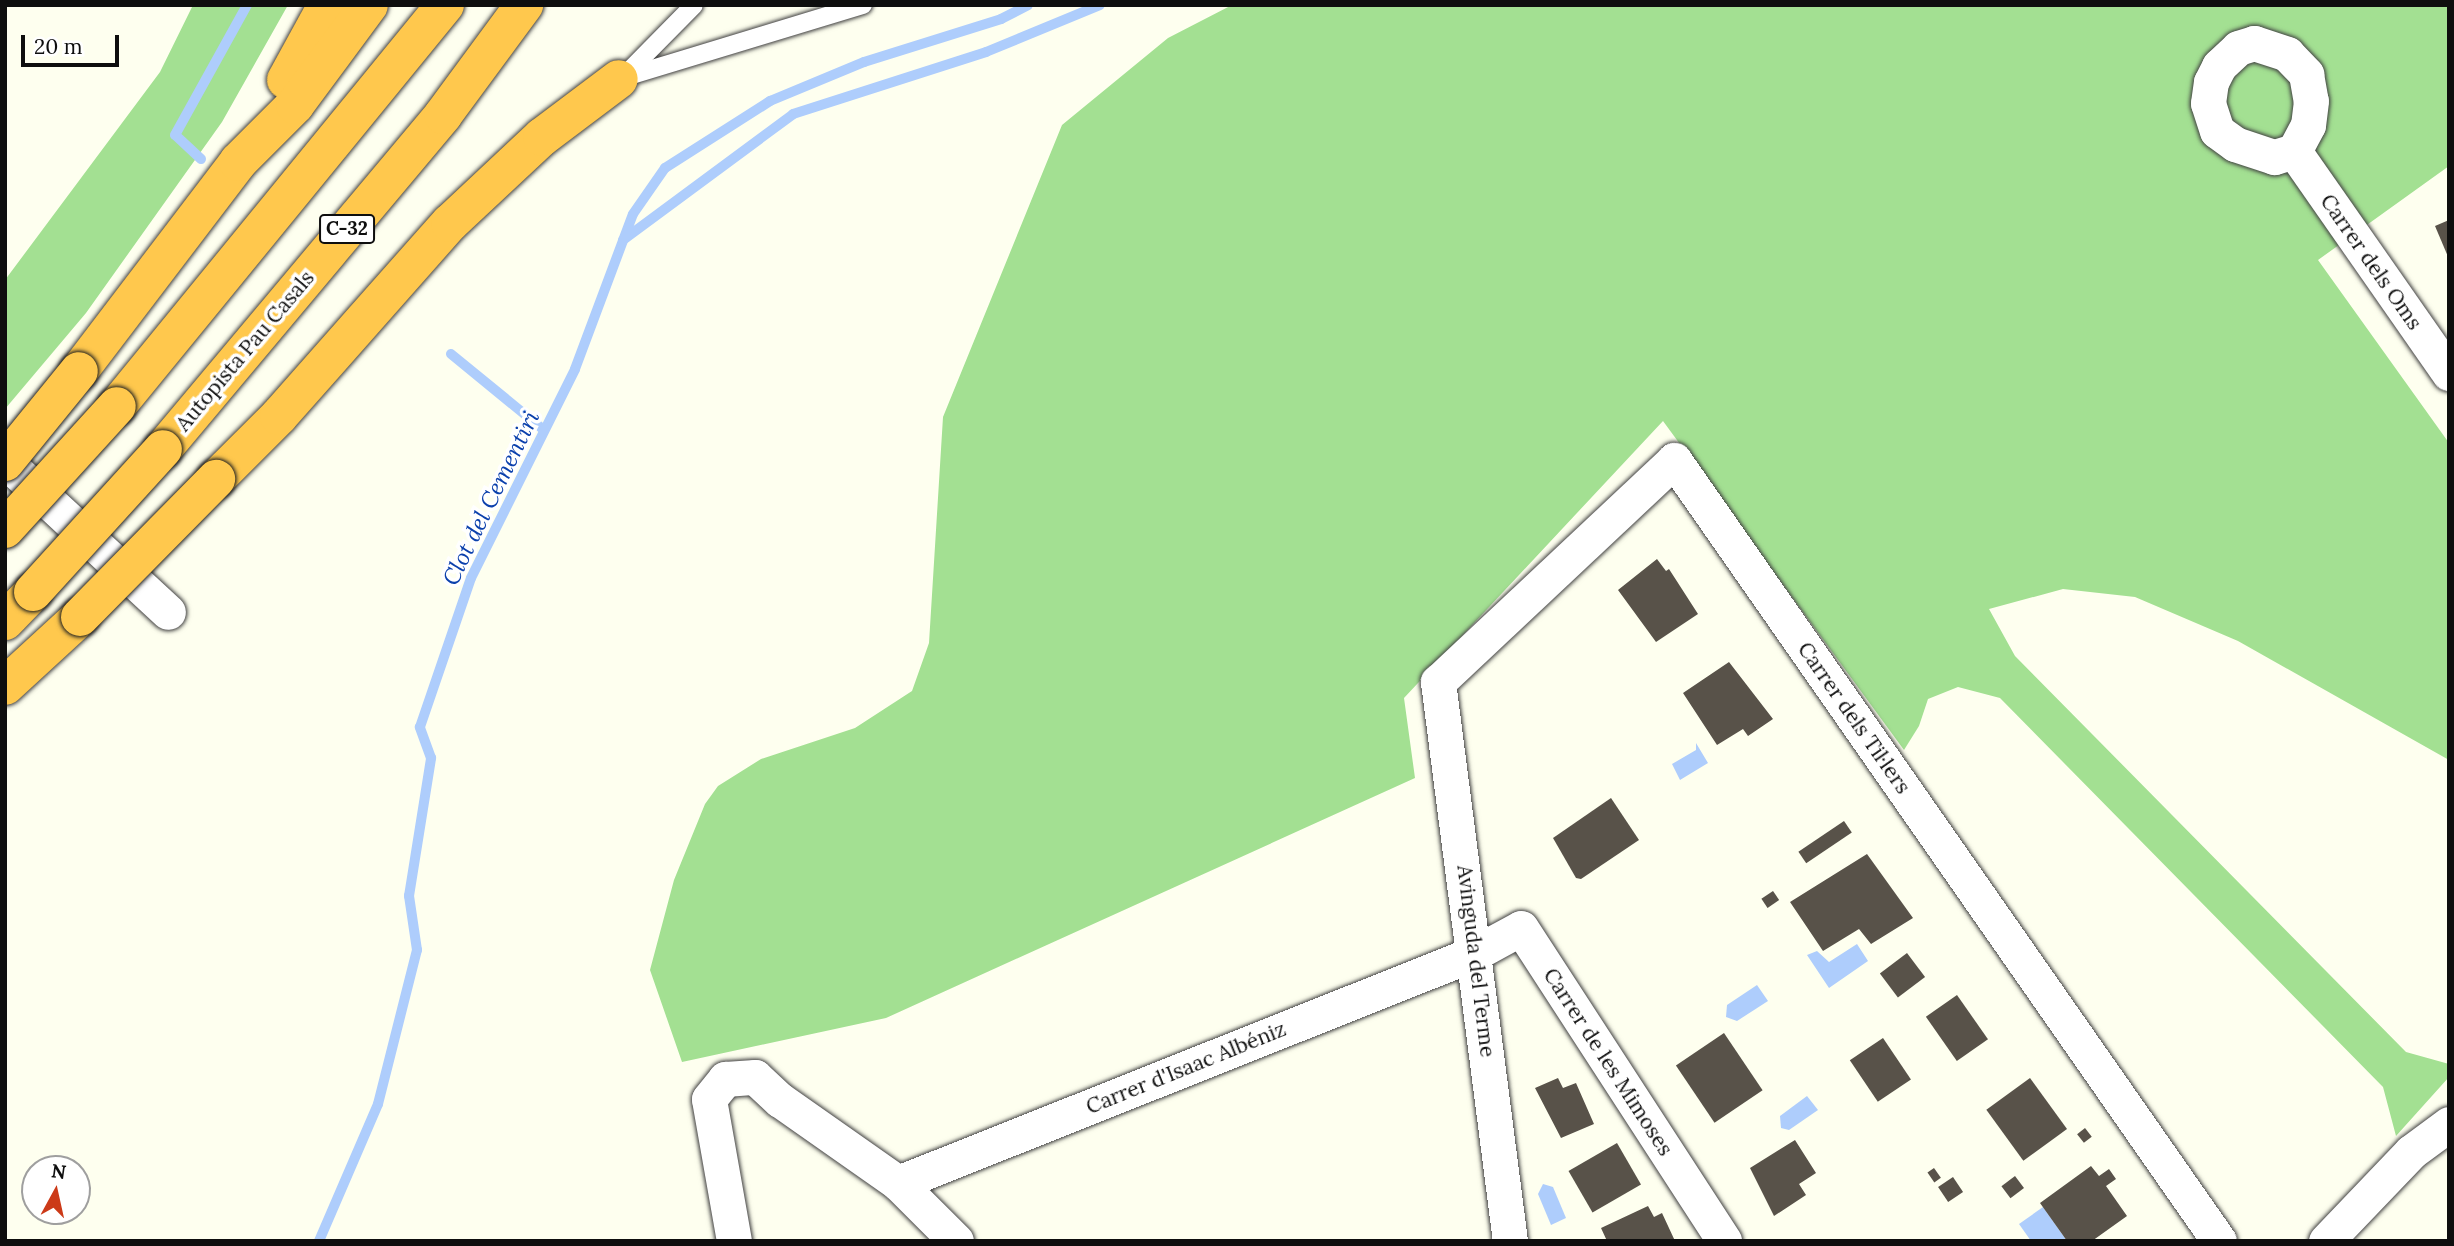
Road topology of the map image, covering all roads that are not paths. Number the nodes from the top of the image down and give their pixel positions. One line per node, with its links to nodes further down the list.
1 (327, 5): 9 (highway)
2 (369, 5): 9 (highway)
3 (445, 5): 12 (highway, bridge)
4 (524, 5): 14 (highway, Autopista Pau Casals / C-32, bridge)
5 (694, 5): 7 (lane)
6 (863, 5): 7 (lane)
7 (619, 79): 16 (highway, bridge)
8 (2294, 150): 10 (street, Carrer dels Oms)
9 (238, 163): 11 (highway, bridge)
10 (2449, 373)
11 (5, 462): 13 (street)
12 (5, 529)
13 (168, 612)
14 (5, 621)
15 (1438, 682): 17 (street, Avinguda del Terme); 24 (street, Carrer dels Til·lers)
16 (5, 686)
17 (1475, 953): 19 (street, Carrer d'Isaac Albéniz); 22 (street, Avinguda del Terme); 23 (street, Carrer de les Mimoses)
18 (2449, 1124): 25 (street)
19 (898, 1183): 20 (street); 21 (street)
20 (734, 1241)
21 (956, 1241)
22 (1510, 1241)
23 (1724, 1241)
24 (2219, 1241)
25 (2326, 1241)

